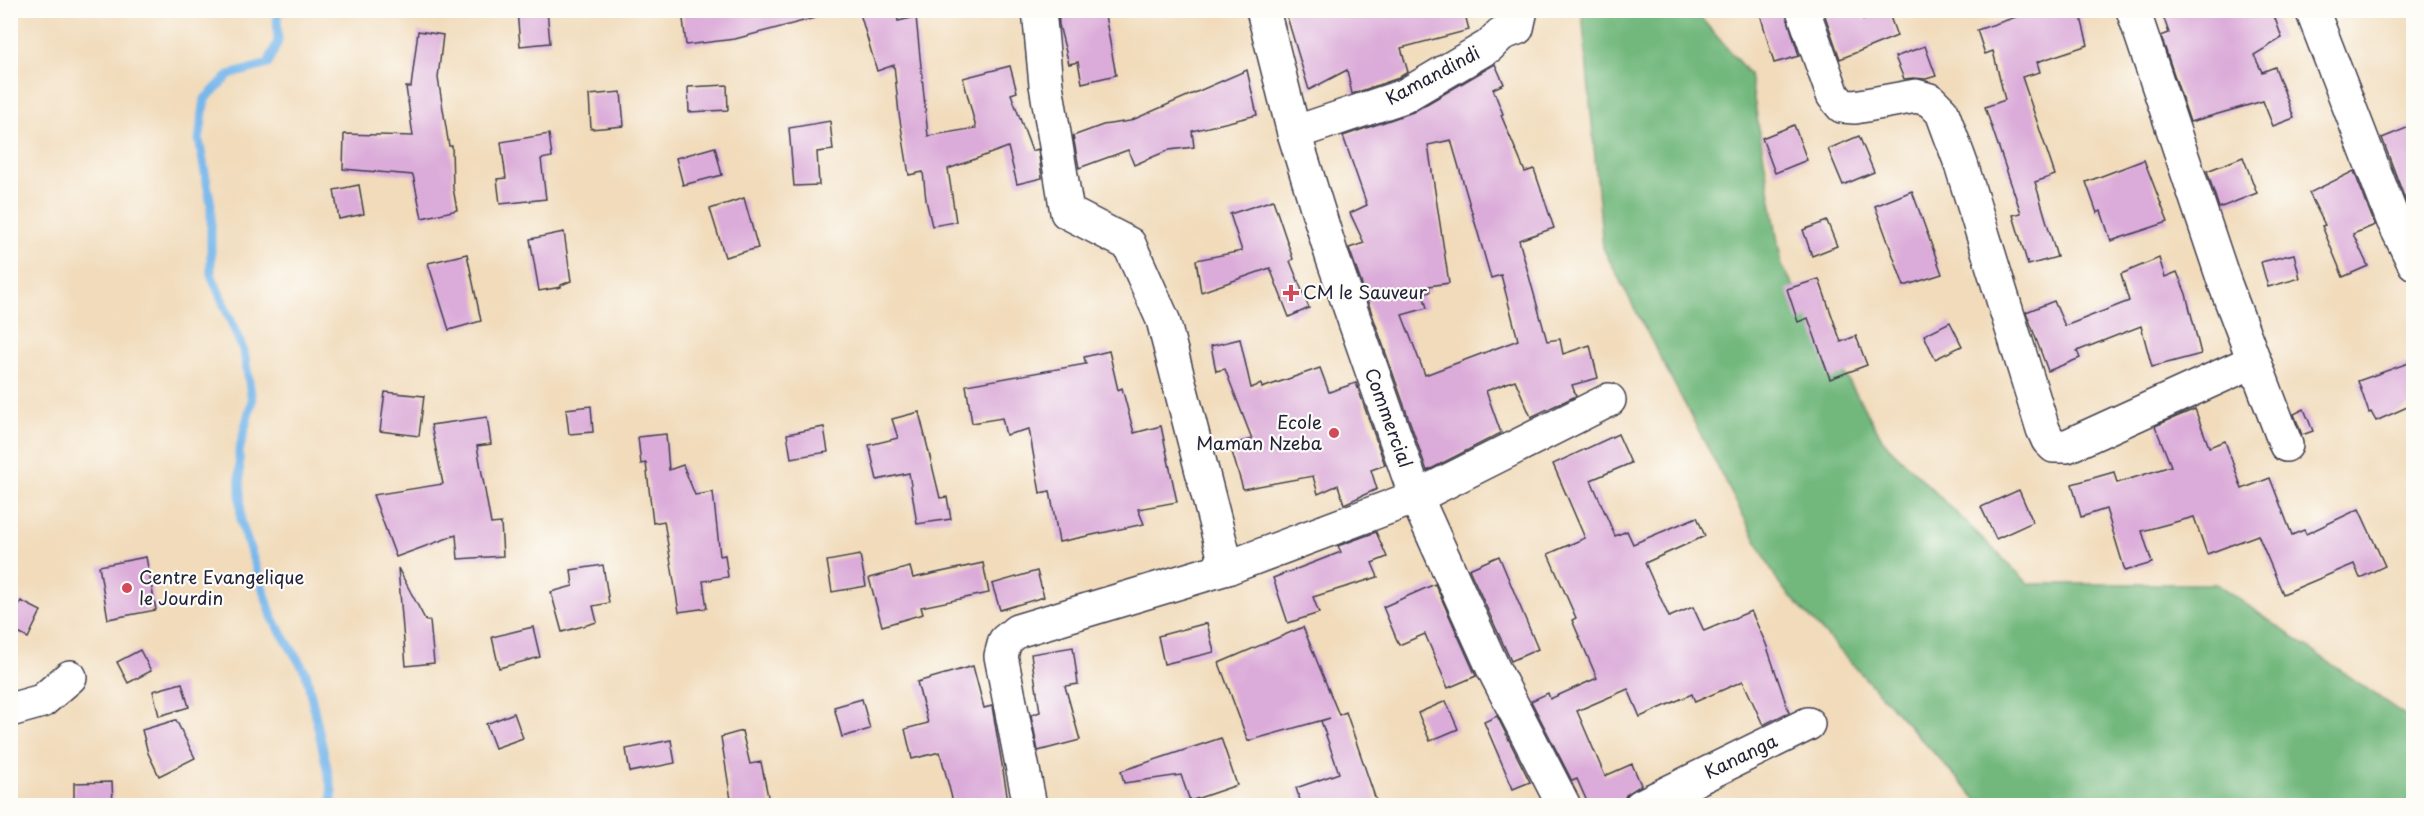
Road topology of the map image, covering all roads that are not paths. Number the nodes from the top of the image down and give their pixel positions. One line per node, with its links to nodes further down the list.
1 (1039, 10): 13 (street)
2 (1263, 10): 7 (street, Commercial)
3 (1521, 10): 7 (street, Kamandindi)
4 (1803, 10): 9 (street)
5 (2133, 10): 9 (street)
6 (2312, 10): 8 (street)
7 (1294, 133): 12 (street, Commercial)
8 (2414, 263)
9 (2254, 361): 11 (street)
10 (1609, 400): 12 (street)
11 (2286, 445)
12 (1416, 497): 13 (street); 18 (street, Commercial)
13 (1227, 568): 17 (street)
14 (70, 676): 15 (street)
15 (10, 710)
16 (1808, 724): 19 (street, Kananga)
17 (1030, 806)
18 (1564, 806)
19 (1641, 806)

